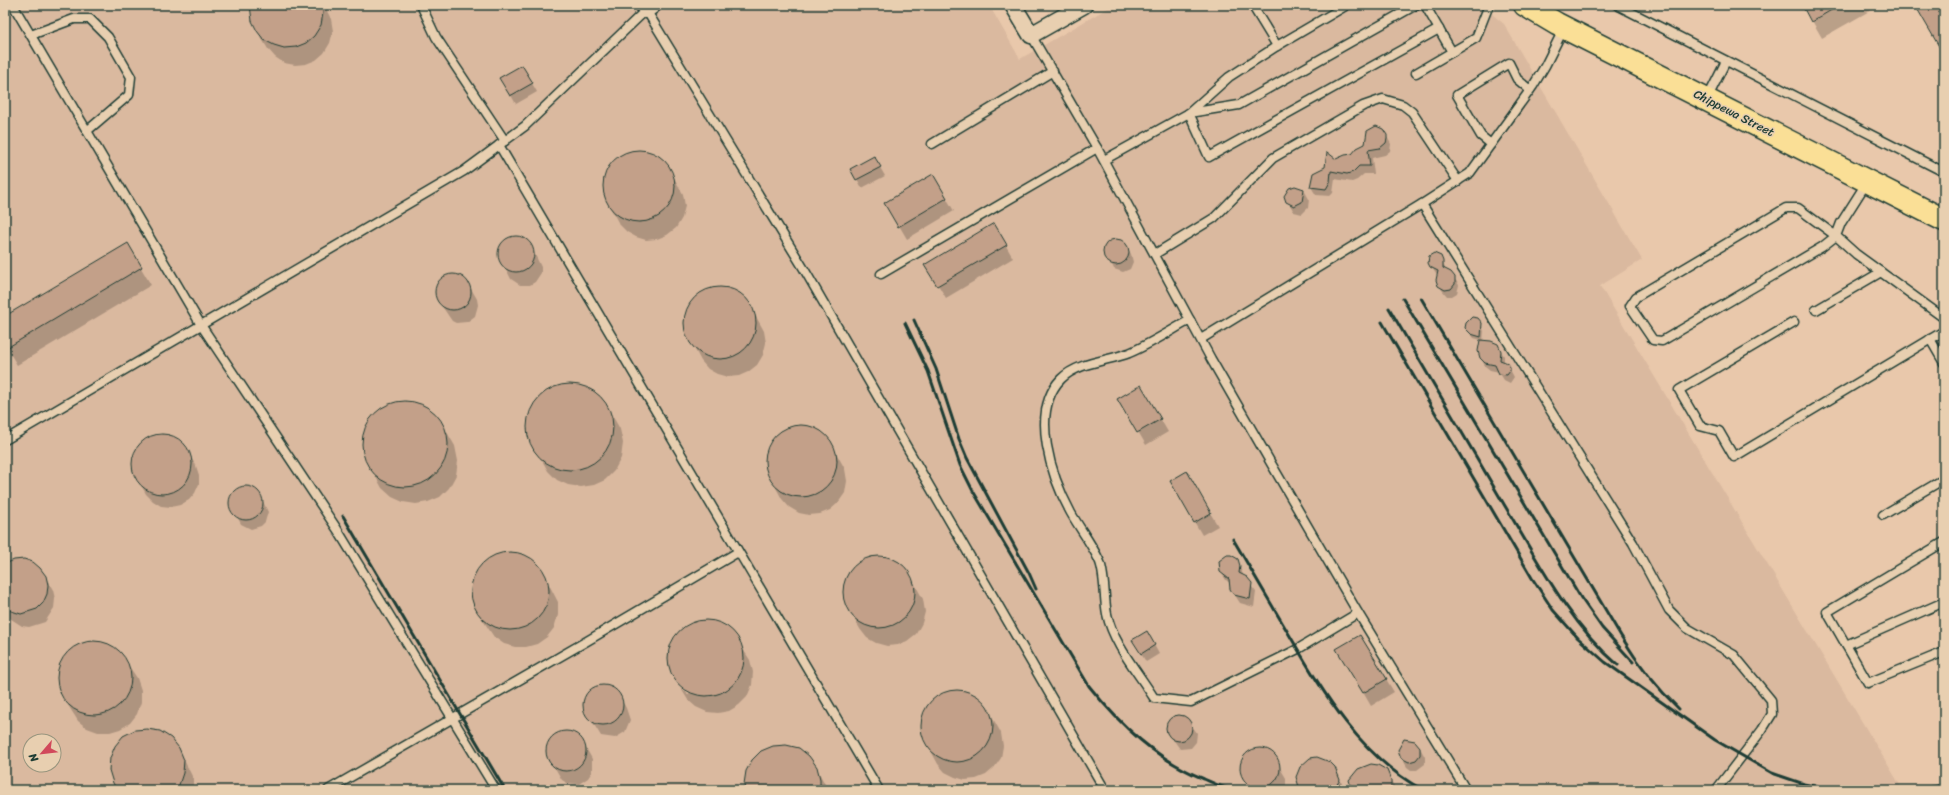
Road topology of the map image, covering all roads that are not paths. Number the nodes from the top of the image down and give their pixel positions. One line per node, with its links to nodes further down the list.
1 (13, 5): 16 (lane)
2 (422, 5): 26 (lane)
3 (1013, 5): 15 (street)
4 (1084, 5): 15 (street)
5 (1252, 5): 17 (lane)
6 (1347, 5): 17 (lane)
7 (1416, 5): 24 (lane)
8 (1425, 5): 14 (lane)
9 (1489, 5): 18 (lane)
10 (1525, 5): 13 (main road, Chippewa Street)
11 (1617, 5): 19 (lane)
12 (647, 7): 26 (lane); 62 (lane)
13 (1564, 27): 22 (lane); 23 (main road, Chippewa Street)
14 (1439, 29): 18 (lane); 24 (lane)
15 (1031, 35): 20 (lane)
16 (31, 36): 25 (lane); 25 (lane)
17 (1277, 46): 24 (lane)
18 (1452, 52): 21 (lane)
19 (1726, 61): 23 (lane); 31 (lane)
20 (1053, 71): 27 (lane); 29 (lane)
21 (1416, 72)
22 (1530, 90): 28 (lane); 28 (lane)
23 (1707, 100): 33 (main road, Chippewa Street)
24 (1189, 113): 30 (lane)
25 (87, 131): 44 (lane)
26 (502, 143): 44 (lane); 53 (lane)
27 (932, 144)
28 (1492, 144): 32 (lane)
29 (1097, 148): 30 (lane); 39 (lane)
30 (1104, 160): 37 (lane)
31 (1944, 172)
32 (1458, 181): 34 (lane); 37 (lane)
33 (1867, 182): 35 (main road, Chippewa Street); 36 (lane)
34 (1422, 204): 46 (lane); 64 (lane)
35 (1944, 220)
36 (1836, 236): 36 (lane); 38 (lane)
37 (1155, 254): 42 (lane)
38 (1881, 272): 40 (lane); 41 (lane)
39 (881, 274)
40 (1816, 310)
41 (1944, 318)
42 (1190, 320): 46 (lane); 55 (lane)
43 (1794, 322): 47 (lane)
44 (201, 325): 49 (lane); 58 (lane)
45 (1944, 331): 47 (lane)
46 (1201, 339): 55 (lane)
47 (1930, 339): 48 (lane)
48 (1944, 363)
49 (5, 440)
50 (1944, 479): 51 (lane)
51 (1883, 515)
52 (1944, 542): 56 (lane)
53 (738, 552): 58 (lane); 61 (lane)
54 (1944, 602): 56 (lane)
55 (1358, 613): 63 (lane)
56 (1846, 645): 57 (lane)
57 (1944, 652)
58 (452, 718): 59 (lane); 60 (lane)
59 (328, 790)
60 (496, 790)
61 (879, 790)
62 (1105, 790)
63 (1466, 790)
64 (1716, 790)

